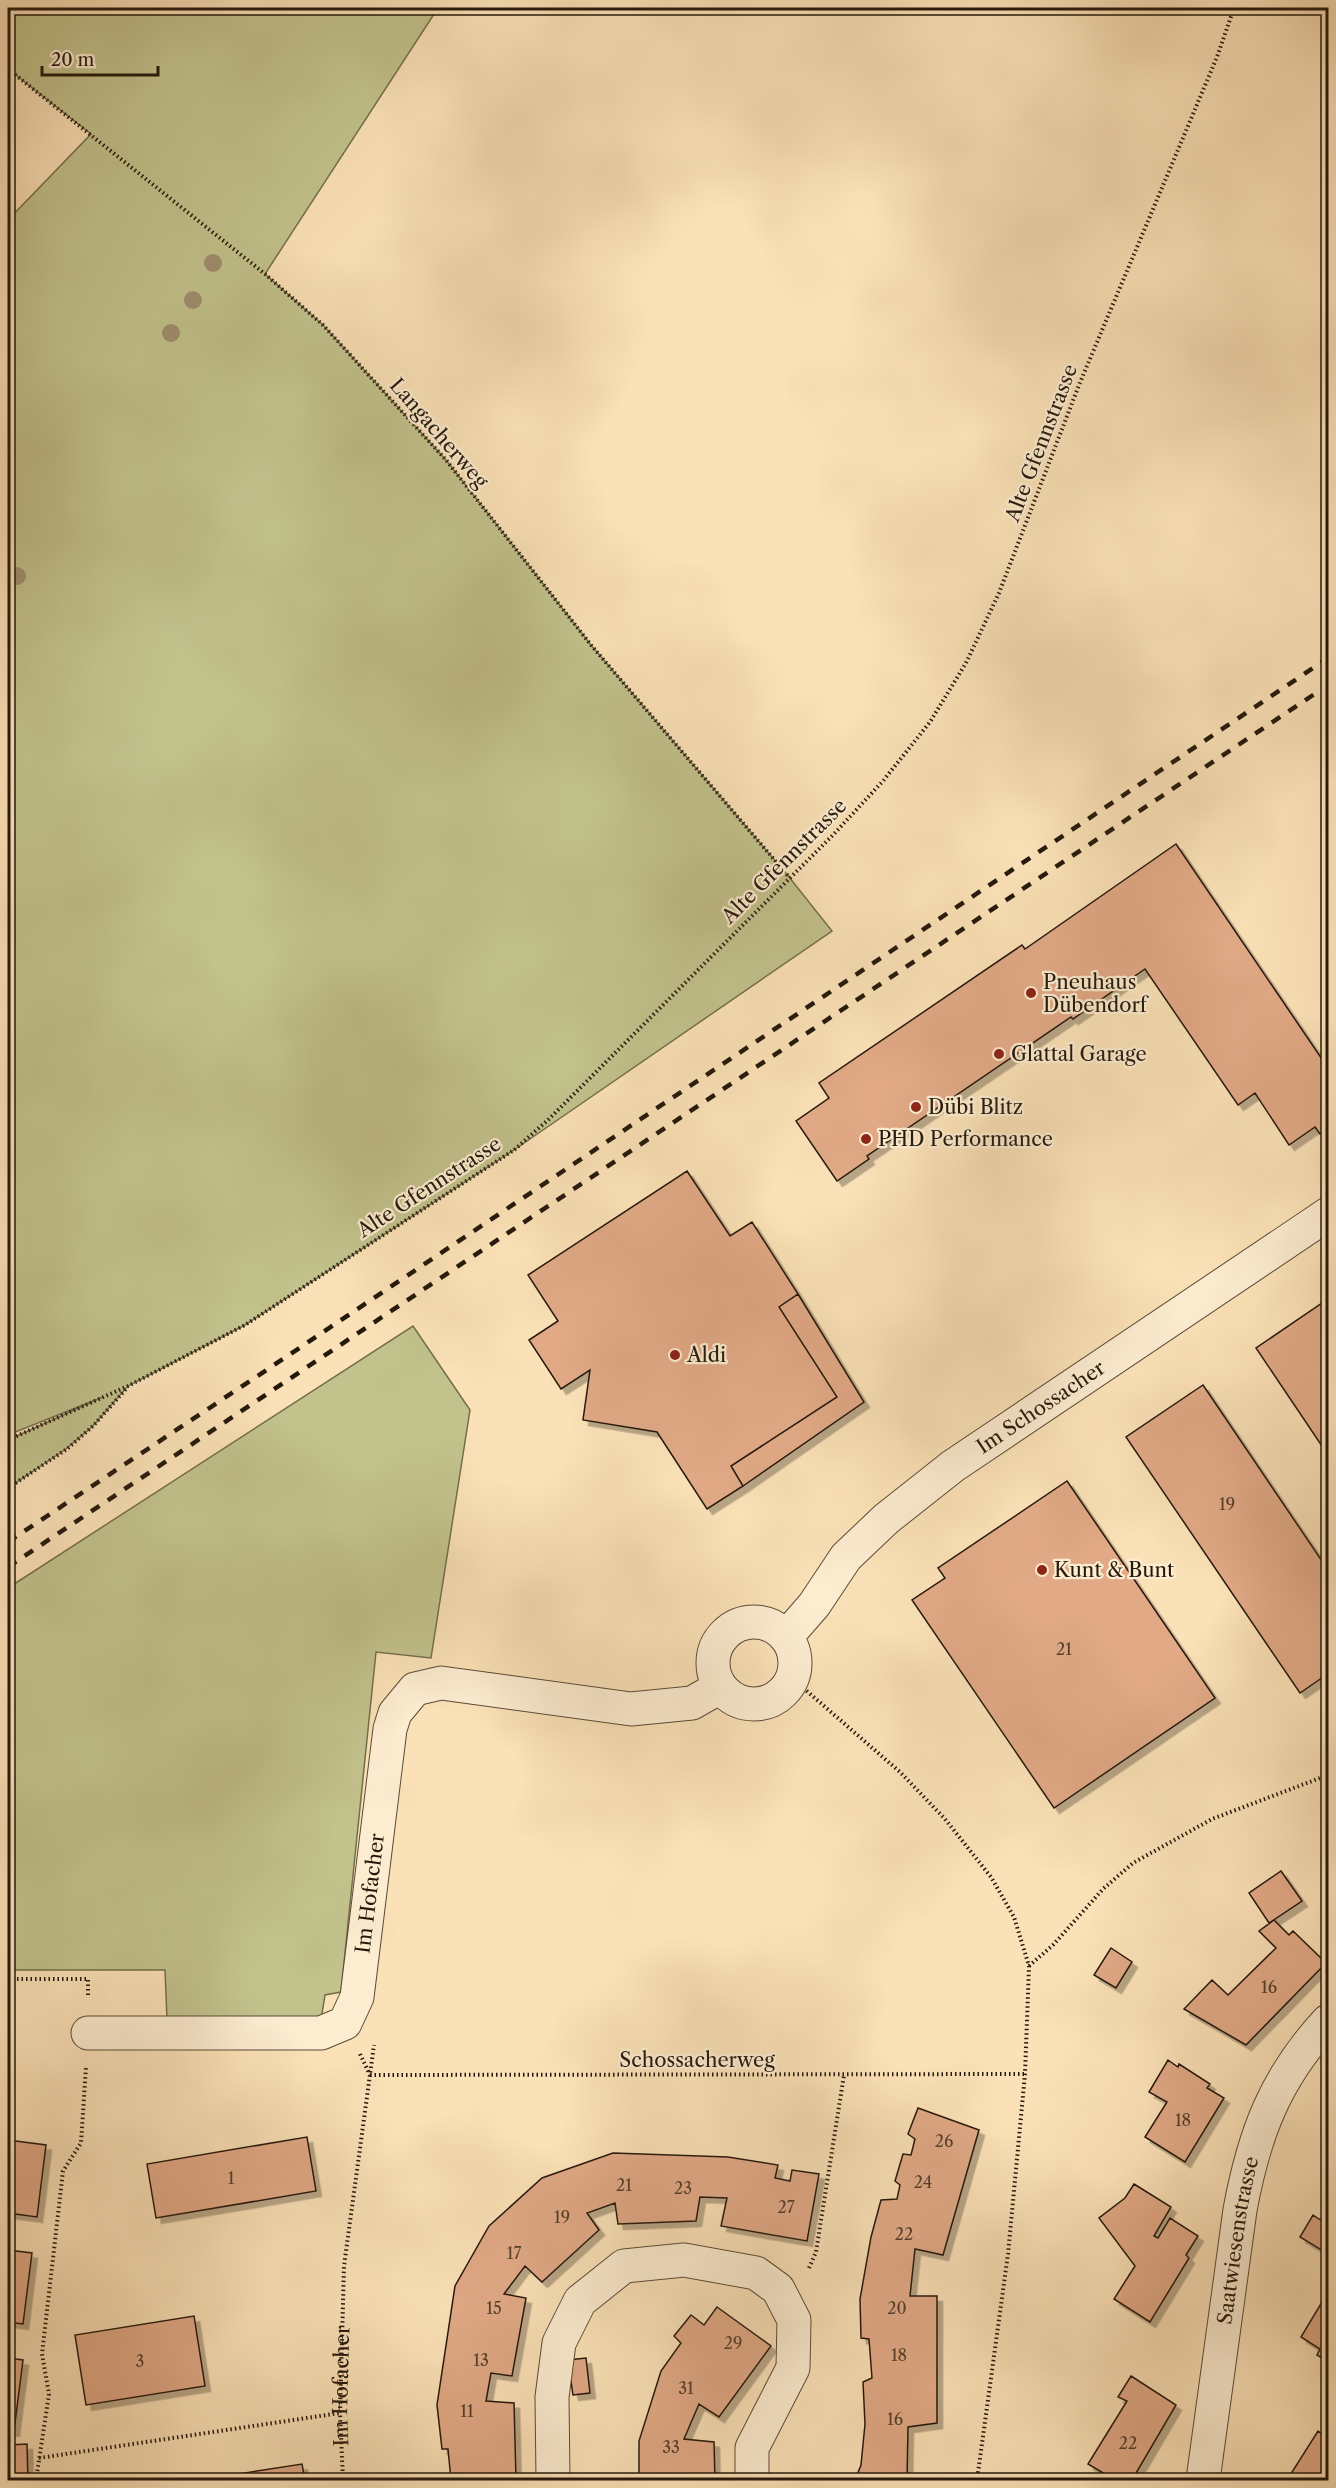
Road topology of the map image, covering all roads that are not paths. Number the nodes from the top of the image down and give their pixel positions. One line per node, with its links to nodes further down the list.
1 (1329, 1214): 2 (street, Im Schossacher)
2 (786, 1636): 3 (street); 3 (street)
3 (720, 1687): 5 (street, Im Hofacher)
4 (1329, 2021): 8 (street, Saatwiesenstrasse)
5 (88, 2032)
6 (553, 2481): 7 (street)
7 (752, 2481)
8 (1203, 2481)

